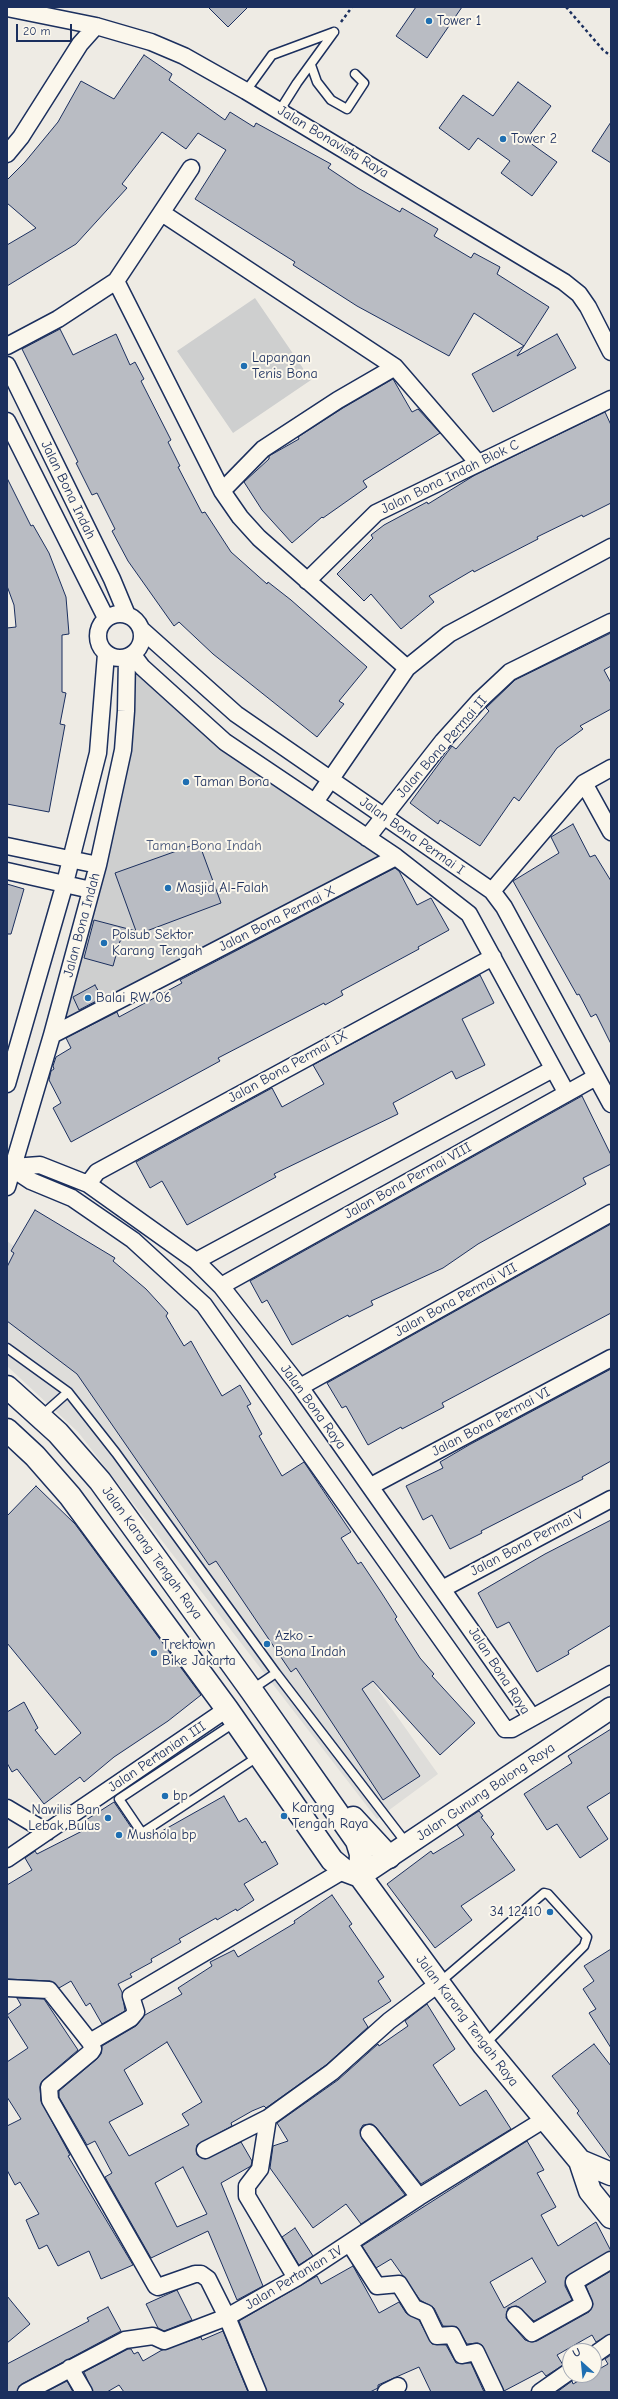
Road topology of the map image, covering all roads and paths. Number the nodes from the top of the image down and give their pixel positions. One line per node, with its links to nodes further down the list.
1 (352, 7): 5 (path)
2 (566, 7): 6 (path)
3 (7, 8): 4 (street, Jalan Bonavista Raya)
4 (96, 26): 9 (street, Jalan Bonavista Raya); 11 (street)
5 (334, 32): 7 (lane); 9 (lane)
6 (611, 56)
7 (311, 65): 8 (lane); 10 (lane)
8 (355, 74)
9 (246, 91): 10 (street, Jalan Bonavista Raya)
10 (280, 110): 16 (street, Jalan Bonavista Raya)
11 (7, 154)
12 (191, 168): 13 (street)
13 (162, 213): 14 (street); 18 (street)
14 (116, 281): 15 (street); 22 (street)
15 (7, 346)
16 (611, 352)
17 (7, 365): 25 (street, Jalan Bona Indah)
18 (395, 367): 21 (street); 22 (street)
19 (611, 399): 21 (street, Jalan Bona Indah Blok C)
20 (7, 421): 26 (street, Jalan Bona Indah)
21 (478, 463): 24 (street, Jalan Bona Indah Blok C)
22 (222, 491): 24 (street)
23 (611, 547): 31 (street)
24 (307, 581): 31 (street)
25 (127, 615): 26 (street); 28 (street)
26 (106, 618): 29 (street)
27 (611, 622): 36 (street, Jalan Bona Permai II)
28 (142, 630): 30 (street); 33 (street, Jalan Bona Permai I)
29 (106, 654): 30 (street); 41 (street, Jalan Bona Indah)
30 (130, 656): 35 (street, Jalan Bona Permai I); 42 (street, Jalan Bona Indah)
31 (407, 668): 33 (street)
32 (611, 768): 34 (street)
33 (330, 780): 35 (street); 36 (street, Jalan Bona Permai I)
34 (584, 783): 37 (street); 46 (street)
35 (314, 802): 38 (street, Jalan Bona Permai I)
36 (383, 816): 38 (street, Jalan Bona Permai II); 46 (street, Jalan Bona Permai I)
37 (611, 832)
38 (367, 838): 40 (street, Jalan Bona Permai I)
39 (7, 846): 41 (street)
40 (396, 857): 47 (street, Jalan Bona Permai I); 48 (street, Jalan Bona Permai X)
41 (71, 859): 42 (street); 44 (street, Jalan Bona Indah)
42 (98, 865): 45 (street, Jalan Bona Indah)
43 (7, 871): 44 (street)
44 (65, 883): 45 (street); 51 (street, Jalan Bona Indah)
45 (92, 890): 48 (street, Jalan Bona Indah)
46 (492, 891): 50 (street, Jalan Bona Permai I)
47 (493, 957): 49 (street, Jalan Bona Permai I); 55 (street, Jalan Bona Permai IX)
48 (52, 1035): 54 (street, Jalan Bona Indah)
49 (553, 1069): 52 (street, Jalan Bona Permai I); 58 (street, Jalan Bona Permai VIII)
50 (596, 1077): 52 (street, Jalan Bona Permai VIII); 53 (street, Jalan Bona Permai I)
51 (7, 1084)
52 (566, 1092): 59 (street, Jalan Bona Permai VIII)
53 (611, 1104)
54 (10, 1166): 55 (street, Jalan Bona Raya); 56 (street, Jalan Bona Indah); 75 (street, Jalan Bona Raya)
55 (88, 1184): 58 (street, Jalan Bona Raya)
56 (7, 1187)
57 (611, 1213): 63 (street, Jalan Bona Permai VII)
58 (196, 1262): 59 (street, Jalan Bona Raya)
59 (221, 1286): 63 (street, Jalan Bona Raya)
60 (7, 1348): 64 (lane)
61 (611, 1358): 67 (street, Jalan Bona Permai VI)
62 (7, 1387): 65 (main road, Jalan Karang Tengah Raya)
63 (300, 1387): 67 (street, Jalan Bona Raya)
64 (68, 1392): 65 (lane); 70 (lane)
65 (40, 1416): 72 (main road, Jalan Karang Tengah Raya)
66 (7, 1430): 74 (main road, Jalan Karang Tengah Raya)
67 (371, 1486): 69 (street, Jalan Bona Raya)
68 (611, 1499): 69 (street, Jalan Bona Permai V)
69 (444, 1588): 75 (street, Jalan Bona Raya)
70 (276, 1673): 72 (lane); 82 (lane)
71 (611, 1674): 75 (street)
72 (251, 1690): 77 (main road, Jalan Karang Tengah Raya)
73 (611, 1708): 82 (street, Jalan Gunung Balong Raya)
74 (232, 1715): 76 (main road, Jalan Karang Tengah Raya); 76 (lane); 81 (street, Jalan Pertanian III)
75 (532, 1717)
76 (259, 1755): 78 (main road, Jalan Karang Tengah Raya)
77 (308, 1772): 78 (main road); 79 (main road, Jalan Karang Tengah Raya)
78 (282, 1789): 85 (main road, Jalan Karang Tengah Raya)
79 (326, 1799): 83 (main road); 85 (main road, Jalan Karang Tengah Raya)
80 (7, 1808): 81 (street)
81 (47, 1832): 84 (street, Jalan Pertanian III)
82 (407, 1844): 83 (street, Jalan Gunung Balong Raya)
83 (389, 1857): 85 (street, Jalan Gunung Balong Raya)
84 (7, 1859)
85 (352, 1873): 86 (main road, Jalan Karang Tengah Raya); 88 (street)
86 (438, 1984): 89 (main road, Jalan Karang Tengah Raya); 89 (lane); 90 (street)
87 (7, 1988): 88 (street)
88 (90, 2042): 102 (street)
89 (484, 2045): 91 (main road, Jalan Karang Tengah Raya)
90 (268, 2118): 93 (street); 100 (street)
91 (545, 2119): 94 (main road, Jalan Karang Tengah Raya); 96 (street, Jalan Pertanian IV)
92 (369, 2133): 96 (street)
93 (204, 2150)
94 (580, 2161): 95 (main road, Jalan Karang Tengah Raya); 97 (main road, Jalan Karang Tengah Raya)
95 (611, 2174)
96 (419, 2197): 98 (street, Jalan Pertanian IV)
97 (611, 2217)
98 (350, 2244): 100 (street, Jalan Pertanian IV); 110 (street)
99 (611, 2260): 101 (street)
100 (296, 2278): 102 (street, Jalan Pertanian IV)
101 (515, 2315)
102 (227, 2317): 105 (street, Jalan Pertanian IV); 109 (street)
103 (611, 2343): 104 (street)
104 (602, 2349)
105 (70, 2368): 107 (street, Jalan Pertanian IV); 108 (street)
106 (562, 2377): 111 (street)
107 (26, 2392)
108 (84, 2392)
109 (258, 2392)
110 (495, 2392)
111 (540, 2392)

